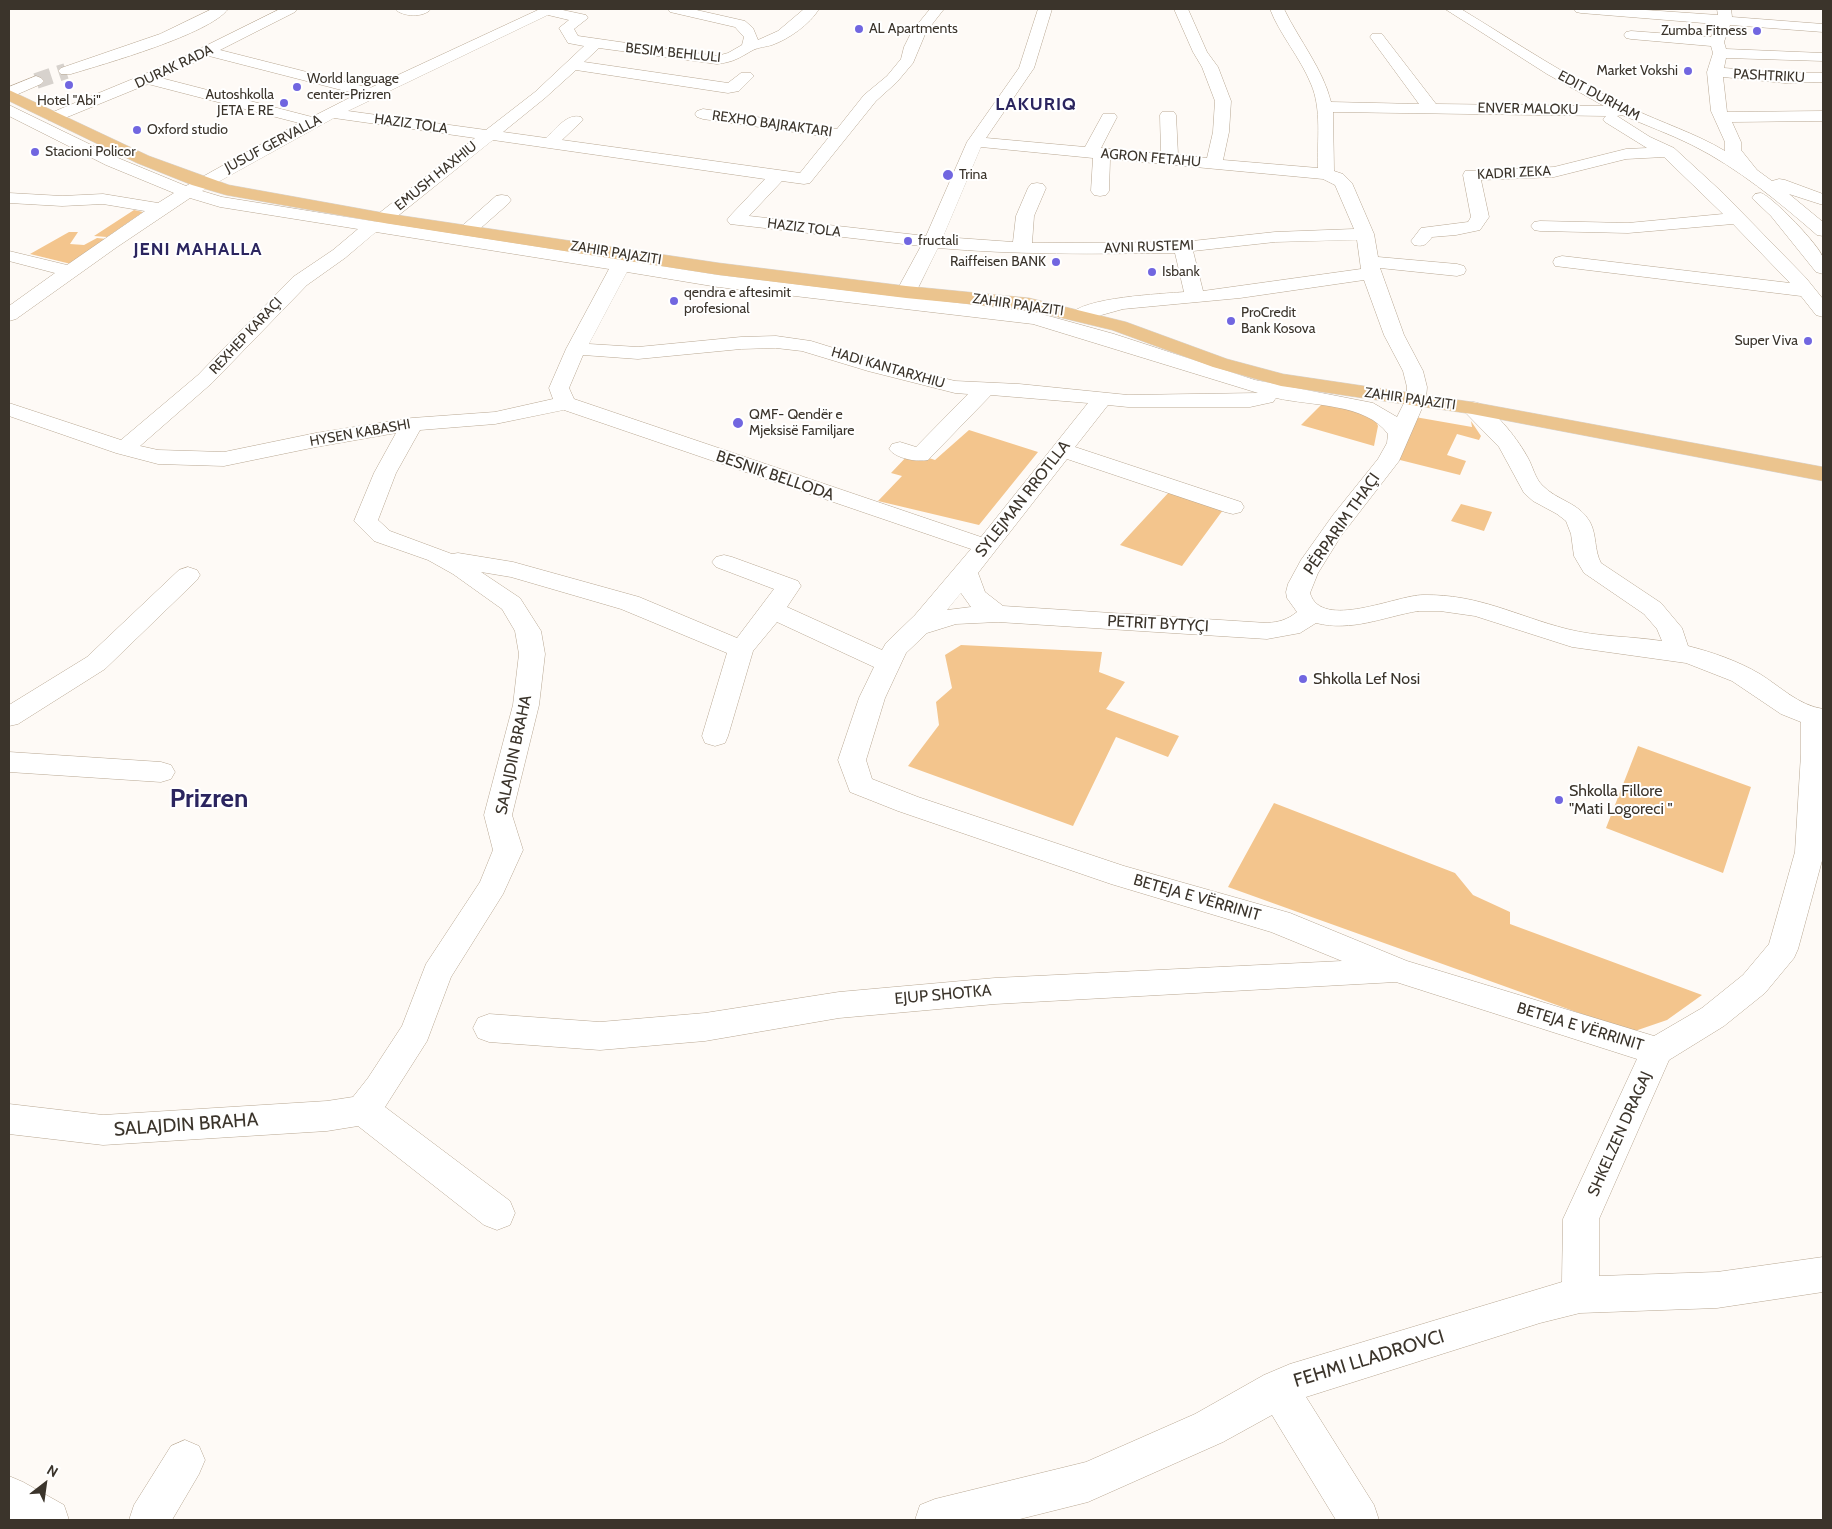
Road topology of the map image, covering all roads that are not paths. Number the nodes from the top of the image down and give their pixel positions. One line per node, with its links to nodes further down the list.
1 (221, 9): 25 (street)
2 (290, 9): 22 (street, DURAK RADA)
3 (402, 9): 4 (street)
4 (424, 9)
5 (675, 9): 14 (street)
6 (812, 9): 20 (street, BESIM BEHLULI)
7 (937, 9): 52 (street, REXHO BAJRAKTARI)
8 (1045, 9): 54 (street)
9 (1182, 9): 58 (street)
10 (1277, 9): 35 (street)
11 (1452, 9): 41 (street, EDIT DURHAM)
12 (1581, 9): 15 (street)
13 (549, 10): 19 (street, BESIM BEHLULI); 33 (street, JUSUF GERVALLA)
14 (705, 12): 20 (street)
15 (1724, 14): 16 (street); 21 (street)
16 (1823, 28)
17 (1631, 35): 21 (street)
18 (1377, 37): 36 (street)
19 (595, 44): 20 (street, BESIM BEHLULI); 24 (street)
20 (748, 47)
21 (1718, 48): 23 (street); 26 (street)
22 (209, 52): 30 (street, DURAK RADA); 33 (street)
23 (1823, 57)
24 (573, 65): 27 (street, BESIM BEHLULI); 51 (street)
25 (66, 71)
26 (1715, 72): 29 (street, PASHTRIKU); 46 (street)
27 (636, 74): 28 (street, BESIM BEHLULI); 32 (street, BESIM BEHLULI)
28 (746, 76)
29 (1823, 78)
30 (149, 80): 44 (street, DURAK RADA); 49 (street)
31 (36, 81): 34 (street)
32 (620, 87)
33 (372, 93): 39 (street, JUSUF GERVALLA)
34 (9, 94): 44 (main road)
35 (1324, 107): 36 (street, ENVER MALOKU); 61 (street)
36 (1430, 107): 38 (street, ENVER MALOKU)
37 (9, 110): 48 (street, ZAHIR PAJAZITI)
38 (1601, 111): 41 (street, ENVER MALOKU); 55 (street)
39 (332, 113): 49 (street, JUSUF GERVALLA); 51 (street, HAZIZ TOLA)
40 (703, 114): 52 (street, REXHO BAJRAKTARI)
41 (1631, 114): 62 (street, EDIT DURHAM); 86 (street)
42 (1168, 115): 57 (street)
43 (1823, 116): 46 (street)
44 (54, 117): 60 (main road)
45 (1108, 117): 56 (street)
46 (1722, 117): 62 (street)
47 (575, 120): 53 (street)
48 (34, 122): 50 (street); 65 (street, ZAHIR PAJAZITI)
49 (314, 122): 59 (street, JUSUF GERVALLA)
50 (17, 129)
51 (489, 134): 53 (street, HAZIZ TOLA); 73 (street, EMUSH HAXHIU)
52 (841, 134): 64 (street, REXHO BAJRAKTARI)
53 (550, 142): 63 (street, HAZIZ TOLA)
54 (975, 142): 56 (street, AGRON FETAHU); 79 (street)
55 (1668, 152): 72 (street); 78 (street, KADRI ZEKA)
56 (1096, 153): 57 (street, AGRON FETAHU); 67 (street)
57 (1169, 159): 58 (street, AGRON FETAHU)
58 (1214, 163): 61 (street, AGRON FETAHU)
59 (234, 165): 60 (street); 65 (street, JUSUF GERVALLA)
60 (173, 173): 65 (main road)
61 (1326, 174): 77 (street)
62 (1751, 174): 70 (street, EDIT DURHAM); 75 (street, EDIT DURHAM)
63 (778, 175): 64 (street, HAZIZ TOLA); 79 (street, HAZIZ TOLA)
64 (804, 179)
65 (195, 188): 71 (street, JUSUF GERVALLA); 73 (street, ZAHIR PAJAZITI)
66 (1037, 188): 81 (street)
67 (1100, 191)
68 (9, 198): 71 (street)
69 (502, 200): 76 (street)
70 (1823, 200)
71 (162, 209): 88 (street, JUSUF GERVALLA)
72 (1736, 218): 74 (street); 89 (street)
73 (378, 223): 76 (main road, ZAHIR PAJAZITI); 84 (street, ZAHIR PAJAZITI); 105 (street, REXHEP KARAÇI)
74 (1540, 226)
75 (1822, 228)
76 (468, 230): 90 (main road, ZAHIR PAJAZITI)
77 (1365, 234): 80 (street, AVNI RUSTEMI); 85 (street)
78 (1420, 241)
79 (932, 242): 81 (street, AVNI RUSTEMI); 90 (street)
80 (1183, 247): 81 (street, AVNI RUSTEMI); 91 (street)
81 (1022, 248)
82 (9, 256): 88 (street)
83 (1562, 262): 89 (street)
84 (621, 265): 95 (street); 96 (street, ZAHIR PAJAZITI)
85 (1371, 268): 87 (street); 91 (street); 99 (street)
86 (1823, 268)
87 (1457, 270)
88 (70, 272): 93 (street, JUSUF GERVALLA)
89 (1806, 291): 92 (street)
90 (906, 292): 94 (main road, ZAHIR PAJAZITI)
91 (1195, 297): 94 (street)
92 (1823, 311)
93 (9, 315)
94 (1080, 315): 96 (main road, ZAHIR PAJAZITI)
95 (576, 349): 97 (street, HADI KANTARXHIU); 100 (street)
96 (1277, 386): 98 (street, HADI KANTARXHIU); 99 (main road, ZAHIR PAJAZITI); 104 (street, ZAHIR PAJAZITI)
97 (986, 388): 98 (street, HADI KANTARXHIU); 106 (street)
98 (1102, 399): 107 (street, SYLEJMAN RROTLLA)
99 (1416, 399): 101 (main road, ZAHIR PAJAZITI); 104 (street)
100 (565, 403): 103 (street, HYSEN KABASHI); 110 (street, BESNIK BELLODA)
101 (1472, 408): 108 (main road, ZAHIR PAJAZITI); 121 (street)
102 (9, 409): 105 (street, HYSEN KABASHI)
103 (412, 424): 105 (street, HYSEN KABASHI); 111 (street, SALAJDIN BRAHA)
104 (1399, 434): 117 (street, PËRPARIM THAÇI)
105 (124, 448)
106 (900, 449)
107 (1062, 450): 109 (street); 110 (street, SYLEJMAN RROTLLA)
108 (1823, 474)
109 (1233, 507)
110 (986, 546): 113 (street, SYLEJMAN RROTLLA)
111 (436, 555): 120 (street, SALAJDIN BRAHA); 131 (street, SALAJDIN BRAHA)
112 (724, 562): 116 (street)
113 (966, 572): 115 (street, SYLEJMAN RROTLLA); 118 (street, PETRIT BYTYÇI)
114 (188, 575): 123 (street)
115 (943, 598): 119 (street, BETEJA E VËRRINIT)
116 (773, 610): 120 (street); 122 (street)
117 (1312, 613): 118 (street, PETRIT BYTYÇI); 121 (street)
118 (998, 614): 119 (street, PETRIT BYTYÇI)
119 (916, 628): 122 (street, BETEJA E VËRRINIT)
120 (741, 649): 125 (street)
121 (1676, 652): 124 (street)
122 (887, 663): 128 (street, BETEJA E VËRRINIT)
123 (9, 717)
124 (1819, 718): 130 (street, SHKELZEN DRAGAJ)
125 (715, 736)
126 (9, 762): 127 (street)
127 (161, 772)
128 (1400, 971): 129 (street, EJUP SHOTKA); 130 (street, BETEJA E VËRRINIT)
129 (489, 1028)
130 (1657, 1051): 135 (street, SHKELZEN DRAGAJ)
131 (363, 1110): 132 (street, SALAJDIN BRAHA); 133 (street)
132 (9, 1119)
133 (497, 1213)
134 (1823, 1274): 135 (street, FEHMI LLADROVCI)
135 (1580, 1295): 136 (street, FEHMI LLADROVCI)
136 (1278, 1389): 141 (street, FEHMI LLADROVCI); 142 (street)
137 (185, 1460): 140 (street)
138 (9, 1496): 139 (street)
139 (49, 1520)
140 (149, 1520)
141 (935, 1520)
142 (1359, 1520)

